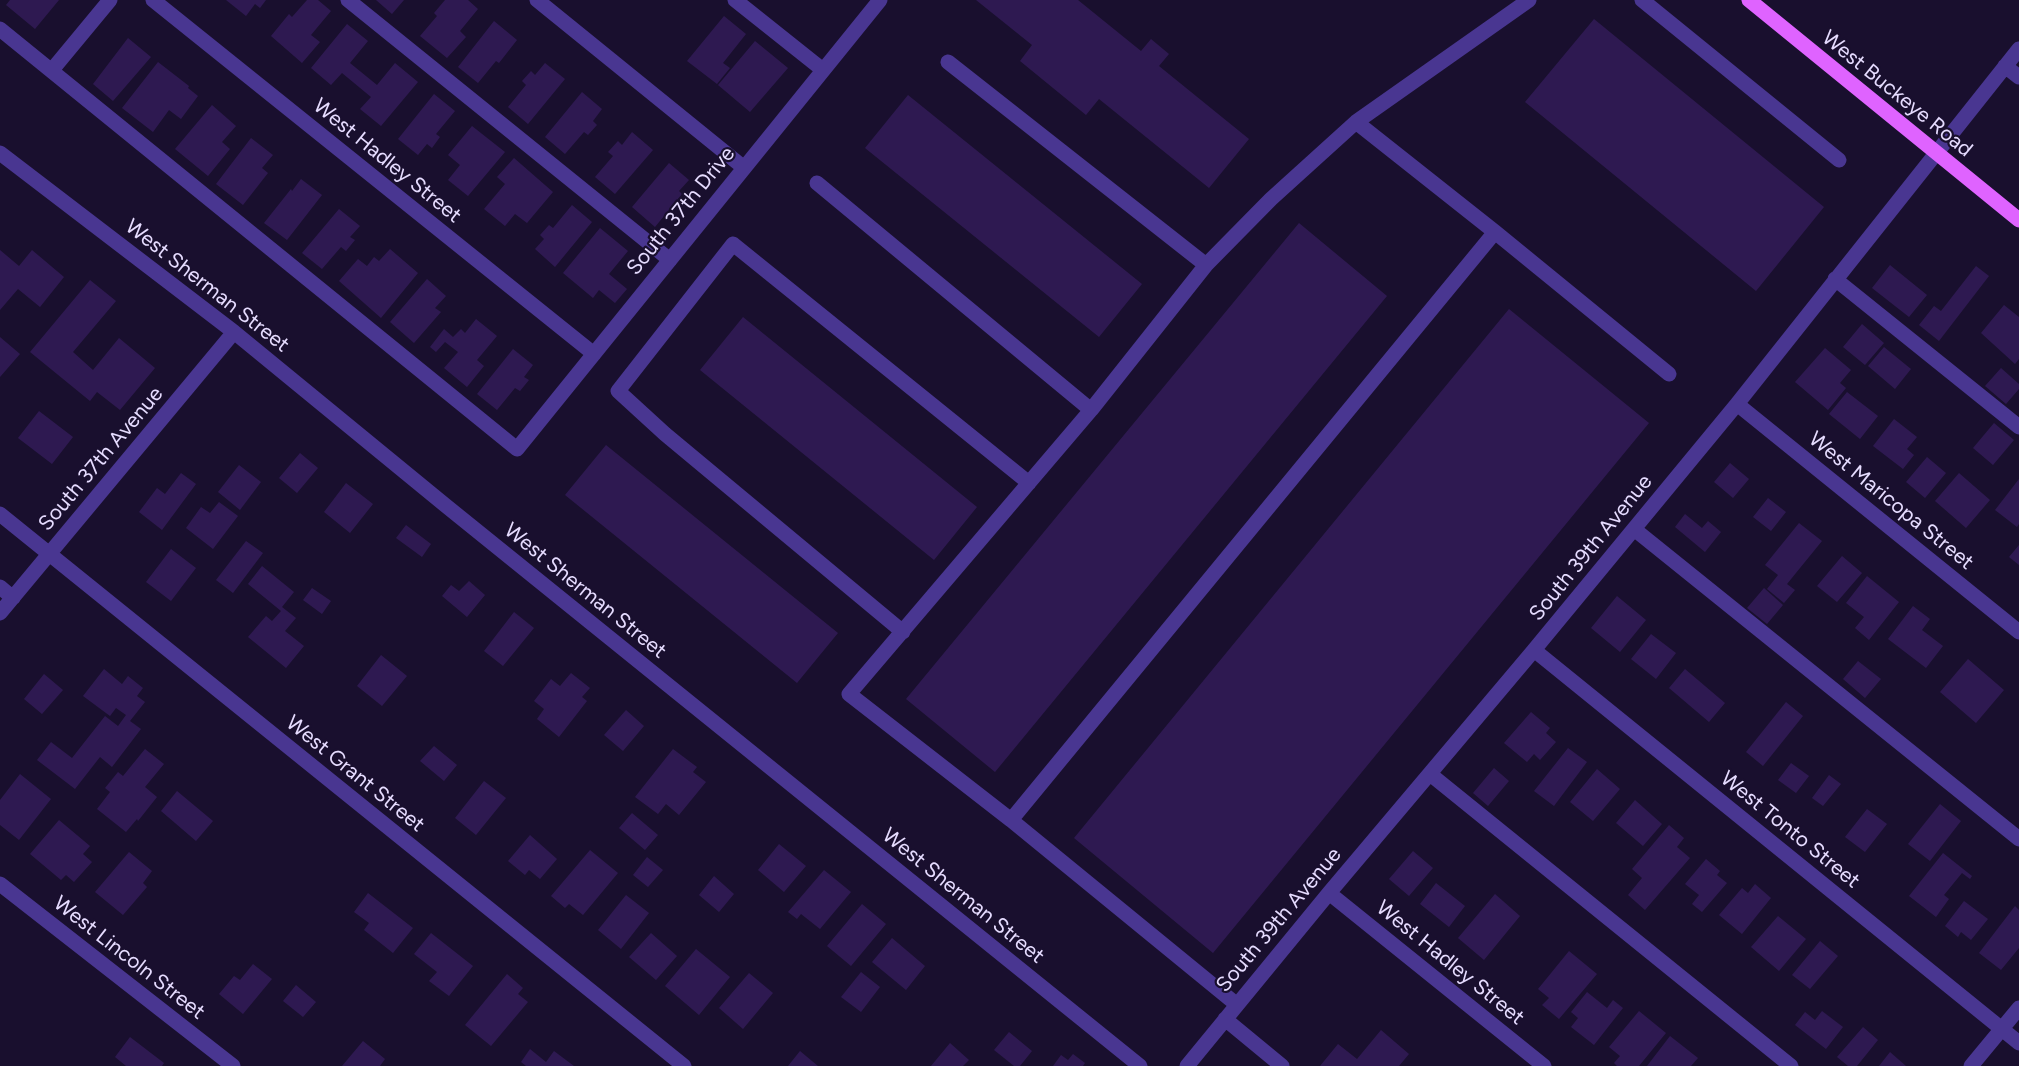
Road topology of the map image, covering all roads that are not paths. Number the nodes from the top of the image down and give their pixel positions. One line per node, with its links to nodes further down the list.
1 (110, 0): 14 (street)
2 (153, 0): 29 (street, West Hadley Street)
3 (348, 0): 25 (street)
4 (537, 0): 21 (street)
5 (735, 0): 15 (street)
6 (880, 0): 15 (street, South 37th Drive)
7 (1529, 0): 17 (street)
8 (1642, 0): 20 (street)
9 (1749, 0): 19 (main road, West Buckeye Road)
10 (0, 29): 14 (street)
11 (2019, 49): 13 (street, South 39th Avenue)
12 (948, 62): 26 (street)
13 (2005, 66): 16 (street); 19 (street, South 39th Avenue)
14 (52, 70): 29 (street, South 37th Drive)
15 (823, 70): 21 (street, South 37th Drive)
16 (2019, 77)
17 (1356, 122): 24 (street); 26 (street)
18 (0, 153): 28 (street, West Sherman Street)
19 (1936, 153): 23 (main road, West Buckeye Road); 27 (street, South 39th Avenue)
20 (1839, 160)
21 (743, 167): 25 (street, South 37th Drive)
22 (817, 183): 32 (street)
23 (2019, 220)
24 (1495, 232): 30 (street); 45 (street)
25 (670, 260): 29 (street, South 37th Drive)
26 (1206, 265): 32 (street)
27 (1835, 279): 31 (street, South 39th Avenue); 33 (street)
28 (234, 332): 37 (street, South 37th Avenue); 56 (street, West Sherman Street)
29 (594, 354)
30 (1670, 374)
31 (1737, 404): 36 (street, South 39th Avenue); 42 (street, West Maricopa Street)
32 (1091, 410): 34 (street)
33 (2019, 427)
34 (1029, 483): 41 (street); 41 (street)
35 (0, 514): 37 (street, West Grant Street)
36 (1634, 529): 43 (street, South 39th Avenue); 46 (street)
37 (49, 554): 39 (street, South 37th Avenue); 55 (street, West Grant Street)
38 (0, 587): 39 (street)
39 (13, 597): 40 (street, South 37th Avenue)
40 (0, 613)
41 (903, 632): 45 (street)
42 (2019, 632)
43 (1534, 650): 44 (street, South 39th Avenue); 52 (street, West Tonto Street)
44 (1430, 774): 48 (street, South 39th Avenue); 60 (street)
45 (1011, 820): 49 (street)
46 (2019, 839)
47 (0, 884): 54 (street, West Lincoln Street)
48 (1329, 893): 49 (street, South 39th Avenue); 59 (street, West Hadley Street)
49 (1236, 1004): 51 (street, South 39th Avenue)
50 (2019, 1008): 52 (street)
51 (1225, 1018): 57 (street, South 39th Avenue); 58 (street)
52 (2002, 1029): 53 (street, West Tonto Street); 61 (street)
53 (2019, 1043)
54 (232, 1066)
55 (684, 1066)
56 (1140, 1066)
57 (1187, 1066)
58 (1282, 1066)
59 (1544, 1066)
60 (1791, 1066)
61 (1971, 1066)

